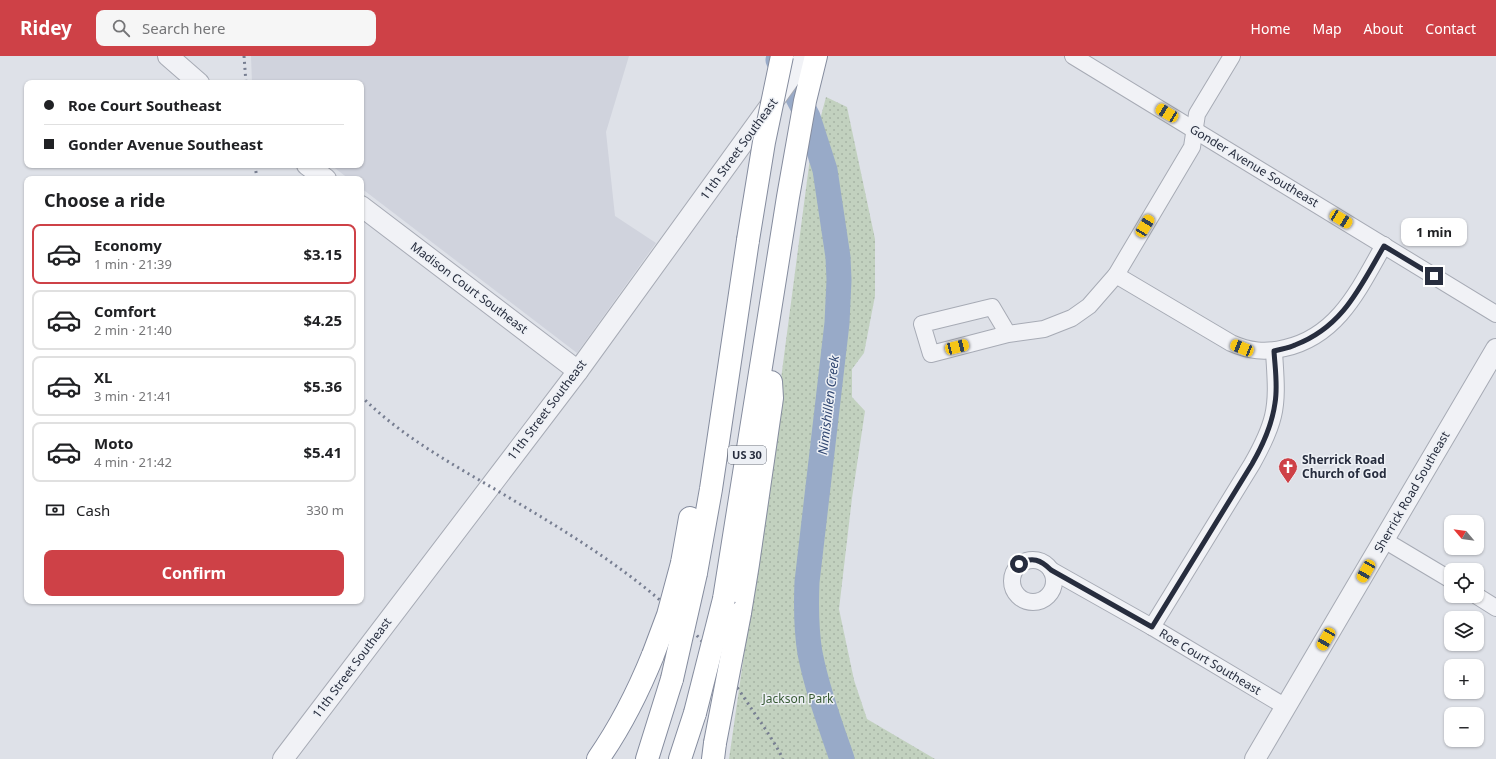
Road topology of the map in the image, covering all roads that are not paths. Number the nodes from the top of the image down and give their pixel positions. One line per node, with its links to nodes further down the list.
1 (168, 56): 7 (street)
2 (782, 56): 20 (highway, US 30, bridge)
3 (806, 56): 18 (street, 11th Street Southeast, bridge)
4 (816, 56): 24 (highway, US 30)
5 (1073, 56): 8 (street, Gonder Avenue Southeast)
6 (1232, 56): 8 (street)
7 (196, 80)
8 (1194, 129): 12 (street, Gonder Avenue Southeast); 13 (street)
9 (311, 168): 10 (street)
10 (322, 176)
11 (364, 208): 18 (street, Madison Court Southeast)
12 (1384, 246): 14 (street, Gonder Avenue Southeast); 17 (street)
13 (1116, 275): 15 (street); 17 (street)
14 (1496, 314)
15 (1008, 334): 15 (street)
16 (1496, 349): 19 (street, Sherrick Road Southeast)
17 (1274, 351): 26 (street)
18 (578, 371): 29 (street, 11th Street Southeast)
19 (1384, 540): 22 (street); 27 (street, Sherrick Road Southeast)
20 (688, 568): 30 (highway, bridge); 31 (highway, US 30, bridge)
21 (1051, 570): 26 (street, Roe Court Southeast)
22 (1444, 576)
23 (1484, 600): 25 (street)
24 (732, 606): 28 (highway, bridge); 32 (highway, US 30, bridge)
25 (1496, 608)
26 (1152, 627): 27 (street, Roe Court Southeast)
27 (1286, 707): 33 (street, Sherrick Road Southeast)
28 (714, 751)
29 (283, 759)
30 (598, 759)
31 (648, 759)
32 (680, 759)
33 (1255, 759)

